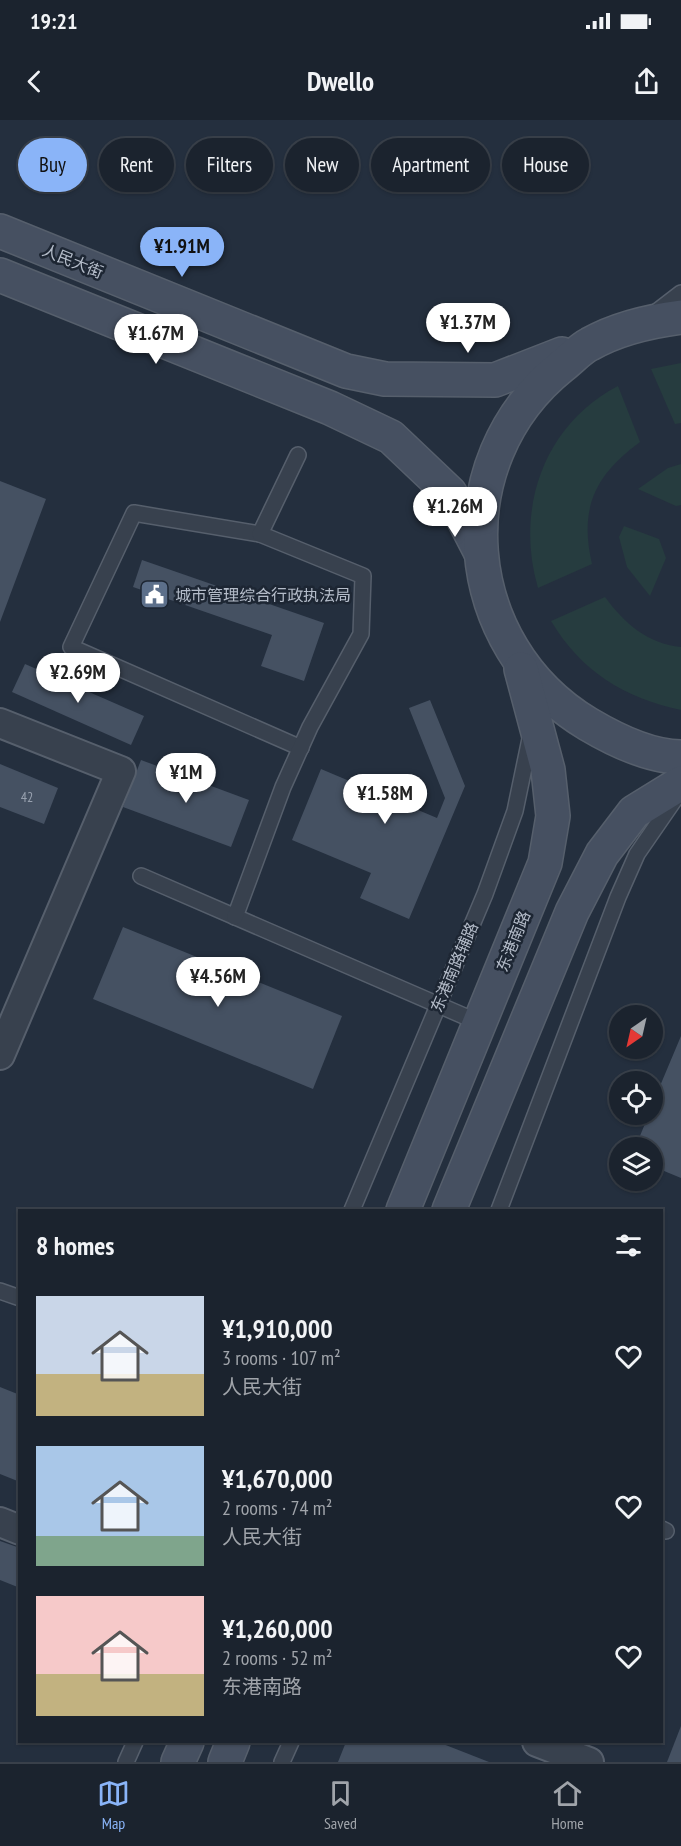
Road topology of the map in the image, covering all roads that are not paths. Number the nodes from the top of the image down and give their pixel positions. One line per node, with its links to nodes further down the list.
1 (0, 231): 6 (main road, 人民大街)
2 (0, 275): 9 (main road)
3 (681, 293): 5 (lane)
4 (681, 317): 5 (main road, 人民大街)
5 (644, 322): 6 (main road, 人民大街)
6 (589, 344): 9 (main road)
7 (298, 455): 8 (lane)
8 (260, 534): 13 (lane); 13 (lane)
9 (480, 551): 10 (main road)
10 (519, 662): 11 (main road, 东港南路); 14 (main road)
11 (534, 716): 19 (lane, 东港南路辅路); 20 (main road, 东港南路)
12 (0, 723): 21 (street)
13 (301, 748): 18 (lane)
14 (681, 757)
15 (681, 783): 24 (main road)
16 (681, 791): 25 (lane)
17 (141, 876): 18 (lane)
18 (235, 917): 19 (lane)
19 (439, 1004): 20 (lane); 22 (lane, 东港南路辅路)
20 (480, 1023): 23 (main road, 东港南路)
21 (0, 1055)
22 (352, 1209)
23 (403, 1209)
24 (449, 1209)
25 (499, 1209)
26 (0, 1290): 27 (lane)
27 (18, 1297)
28 (0, 1522): 29 (street)
29 (18, 1529)
30 (135, 1743): 35 (lane)
31 (187, 1743): 36 (main road)
32 (233, 1743): 37 (main road)
33 (291, 1743): 38 (lane)
34 (540, 1743): 39 (street)
35 (126, 1762)
36 (178, 1762)
37 (225, 1762)
38 (282, 1762)
39 (589, 1762)

